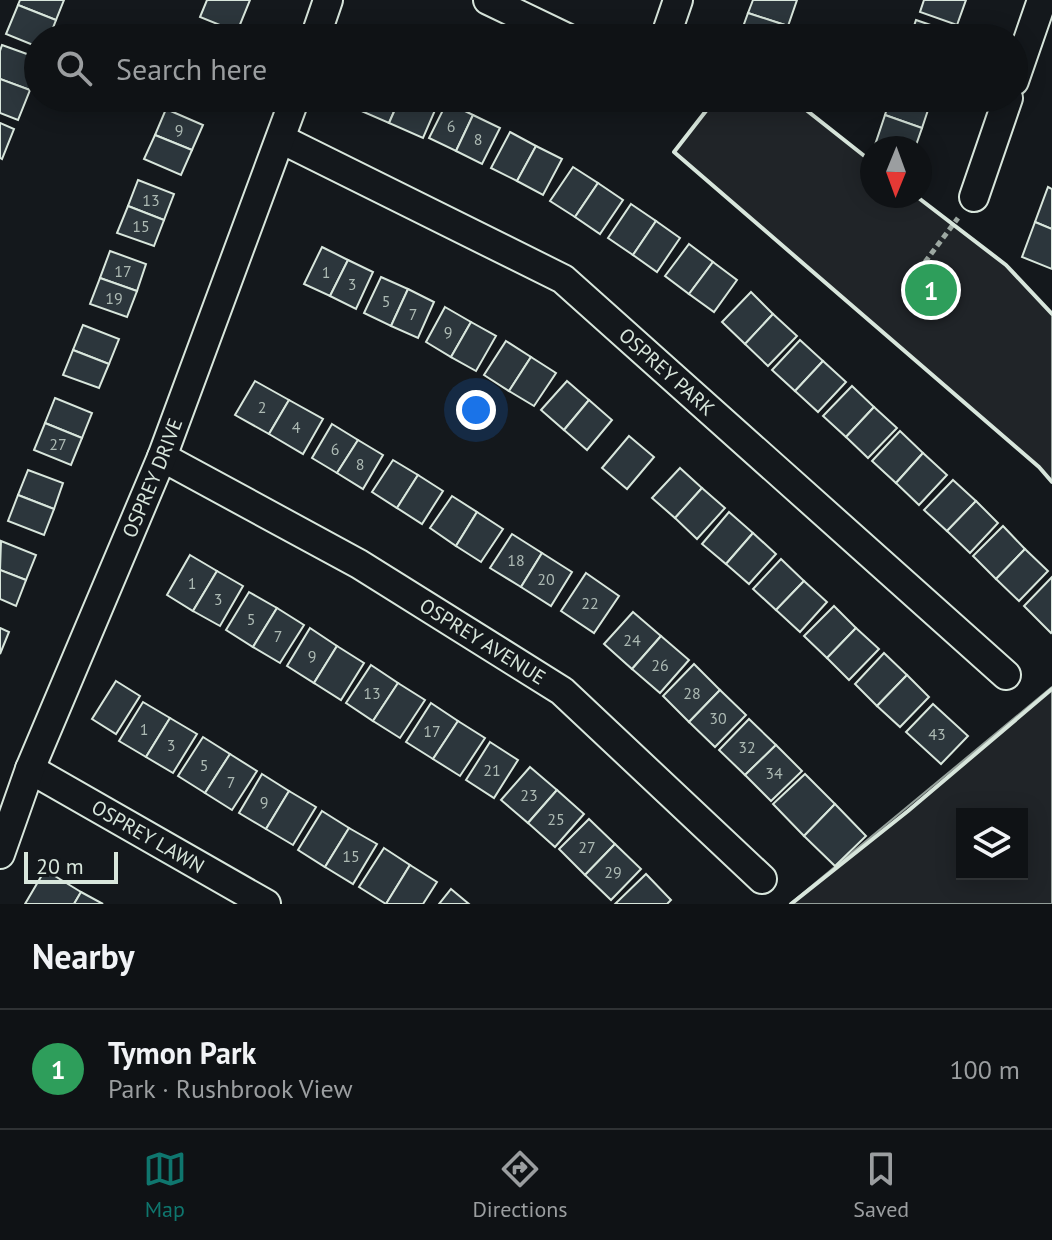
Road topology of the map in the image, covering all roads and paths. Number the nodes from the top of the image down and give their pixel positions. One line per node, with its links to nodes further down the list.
1 (328, 0): 5 (street)
2 (488, 0): 6 (street)
3 (678, 0): 7 (street)
4 (1042, 0): 8 (street)
5 (320, 24)
6 (538, 24)
7 (670, 24)
8 (1028, 40)
9 (290, 112): 11 (street, OSPREY DRIVE)
10 (1003, 112): 12 (street)
11 (281, 139): 14 (street, OSPREY DRIVE); 15 (street, OSPREY PARK)
12 (966, 207): 13 (path)
13 (913, 278)
14 (162, 457): 16 (street, OSPREY DRIVE); 18 (street, OSPREY AVENUE)
15 (1006, 675)
16 (30, 769): 17 (street, OSPREY DRIVE); 19 (street, OSPREY LAWN)
17 (0, 854)
18 (762, 879)
19 (266, 904)

